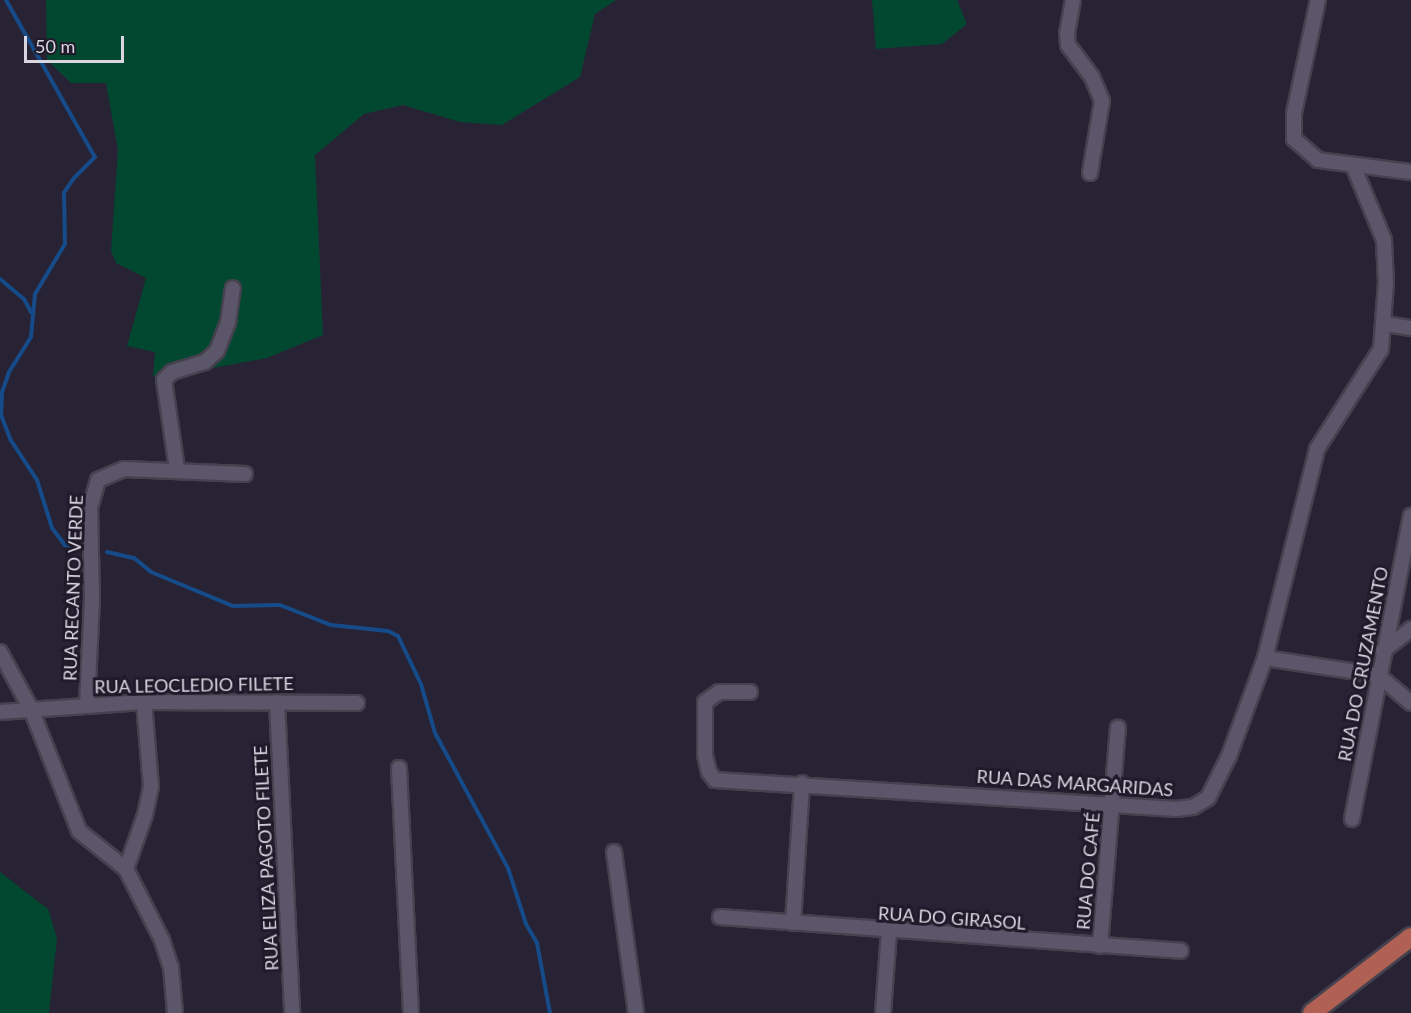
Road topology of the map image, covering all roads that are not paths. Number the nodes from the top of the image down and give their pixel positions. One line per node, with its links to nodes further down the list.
1 (1073, 0): 5 (street)
2 (1318, 0): 3 (street)
3 (1353, 165): 4 (street); 7 (street, RUA DAS MARGARIDAS)
4 (1411, 172)
5 (1090, 173)
6 (233, 288): 9 (street)
7 (1385, 324): 8 (street); 15 (street, RUA DAS MARGARIDAS)
8 (1411, 328)
9 (177, 469): 10 (street, RUA RECANTO VERDE); 22 (street, RUA RECANTO VERDE)
10 (245, 474)
11 (1411, 516): 13 (street, RUA DO CRUZAMENTO)
12 (1411, 628): 13 (street)
13 (1383, 651): 16 (street, RUA DO CRUZAMENTO)
14 (0, 652): 23 (street)
15 (1266, 657): 16 (street); 28 (street, RUA DAS MARGARIDAS)
16 (1378, 675): 21 (street); 29 (street, RUA DO CRUZAMENTO)
17 (750, 692): 27 (street, RUA DAS MARGARIDAS)
18 (144, 702): 19 (street, RUA LEOCLEDIO FILETE); 22 (street, RUA LEOCLEDIO FILETE); 31 (street)
19 (277, 702): 20 (street, RUA LEOCLEDIO FILETE); 39 (street, RUA ELIZA PAGOTO FILETE)
20 (357, 703)
21 (1411, 703)
22 (87, 705): 23 (street, RUA LEOCLEDIO FILETE)
23 (32, 709): 24 (street, RUA LEOCLEDIO FILETE); 31 (street)
24 (0, 712)
25 (1118, 728): 28 (street, RUA DO CAFÉ)
26 (399, 768): 40 (street)
27 (802, 783): 28 (street, RUA DAS MARGARIDAS); 33 (street)
28 (1112, 802): 36 (street, RUA DO CAFÉ)
29 (1352, 819)
30 (614, 852): 41 (street)
31 (126, 869): 38 (street)
32 (720, 917): 33 (street, RUA DO GIRASOL)
33 (793, 923): 34 (street, RUA DO GIRASOL)
34 (889, 932): 36 (street, RUA DO GIRASOL); 42 (street)
35 (1411, 936): 43 (main road)
36 (1100, 946): 37 (street, RUA DO GIRASOL)
37 (1181, 951)
38 (175, 1013)
39 (292, 1013)
40 (411, 1013)
41 (636, 1013)
42 (883, 1013)
43 (1312, 1013)

